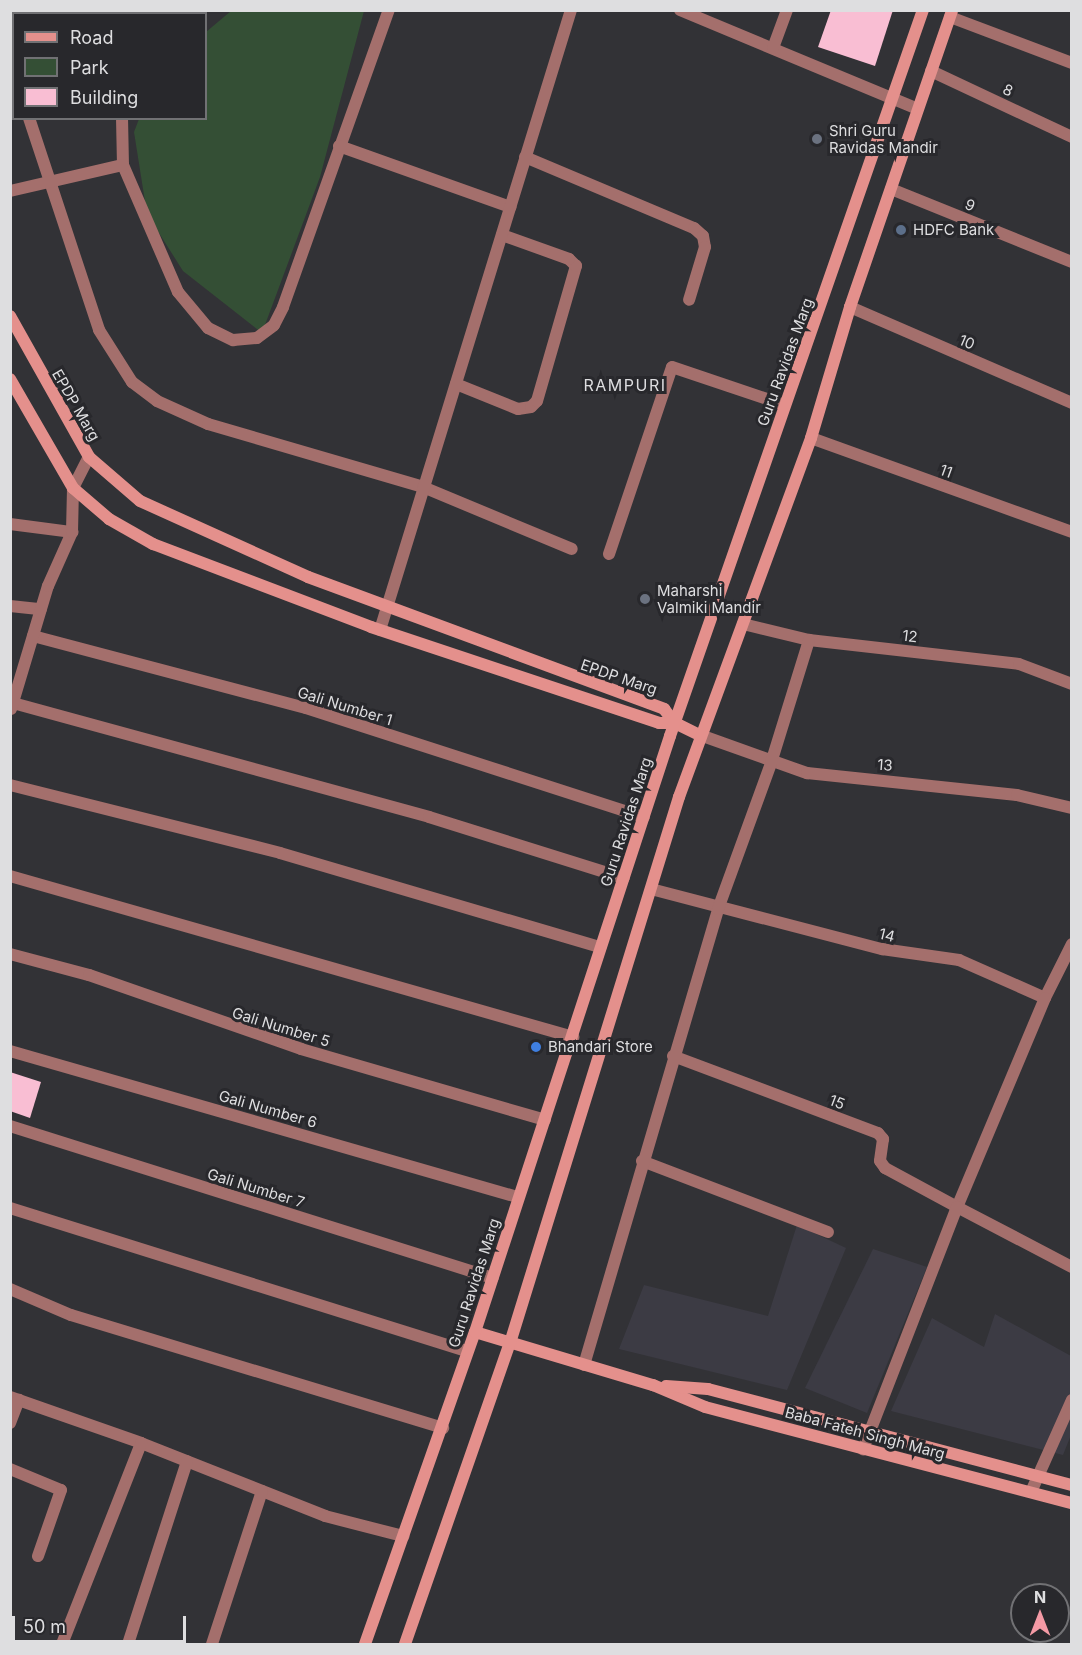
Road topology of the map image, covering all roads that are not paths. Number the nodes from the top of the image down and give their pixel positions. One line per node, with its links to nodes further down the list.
1 (388, 10): 15 (street)
2 (571, 10): 16 (street)
3 (680, 10): 7 (street)
4 (787, 10): 7 (street)
5 (923, 10): 10 (main road, Guru Ravidas Marg)
6 (951, 14): 8 (street); 9 (main road)
7 (773, 48): 10 (street)
8 (1071, 63)
9 (931, 71): 11 (main road); 14 (street, 8)
10 (893, 98): 11 (street); 30 (main road, Guru Ravidas Marg)
11 (916, 108): 19 (main road)
12 (30, 120): 18 (street)
13 (122, 120): 17 (street)
14 (1071, 137)
15 (339, 146): 17 (street); 21 (street)
16 (525, 157): 21 (street); 24 (street)
17 (123, 165): 18 (street)
18 (50, 184): 20 (street); 33 (street)
19 (891, 189): 23 (street, 9); 25 (main road)
20 (10, 191)
21 (510, 207): 22 (street)
22 (502, 235): 28 (street); 28 (street)
23 (1071, 262)
24 (689, 300)
25 (850, 308): 29 (street, 10); 31 (main road)
26 (10, 316): 32 (main road, EPDP Marg)
27 (10, 380): 34 (main road, EPDP Marg)
28 (456, 384): 33 (street)
29 (1071, 403)
30 (785, 405): 39 (street); 50 (main road, Guru Ravidas Marg)
31 (811, 438): 37 (street, 11); 43 (main road)
32 (89, 457): 34 (street); 42 (main road, EPDP Marg)
33 (423, 487): 38 (street); 42 (street)
34 (73, 488): 36 (street); 44 (main road, EPDP Marg)
35 (10, 524): 36 (street)
36 (72, 532): 41 (street)
37 (1071, 532)
38 (572, 549)
39 (609, 554)
40 (10, 606): 41 (street)
41 (41, 609): 45 (street)
42 (388, 609): 44 (street); 50 (main road, EPDP Marg)
43 (743, 624): 46 (street, 12); 51 (main road)
44 (380, 630): 50 (main road, EPDP Marg)
45 (33, 636): 47 (street); 55 (street, Gali Number 1)
46 (808, 640): 48 (street, 12); 52 (street)
47 (15, 680): 49 (street)
48 (1071, 684)
49 (12, 707): 57 (street)
50 (675, 723): 51 (main road); 55 (main road, Guru Ravidas Marg)
51 (700, 735): 52 (street, 13); 58 (main road)
52 (771, 763): 54 (street, 13); 59 (street)
53 (10, 785): 61 (street)
54 (1071, 808)
55 (644, 817): 57 (main road, Guru Ravidas Marg)
56 (10, 876): 64 (street)
57 (624, 878): 61 (main road, Guru Ravidas Marg)
58 (651, 889): 59 (street, 14); 78 (main road)
59 (718, 909): 63 (street, 14); 66 (street)
60 (1071, 944): 63 (street)
61 (600, 947): 64 (main road, Guru Ravidas Marg)
62 (10, 954): 67 (street, Gali Number 5)
63 (1044, 998): 72 (street)
64 (573, 1037): 67 (main road, Guru Ravidas Marg)
65 (10, 1051): 70 (street, Gali Number 6)
66 (673, 1056): 69 (street); 72 (street, 15)
67 (545, 1120): 70 (main road, Guru Ravidas Marg)
68 (10, 1126): 75 (street, Gali Number 7)
69 (642, 1161): 73 (street); 80 (street)
70 (517, 1197): 75 (main road, Guru Ravidas Marg)
71 (10, 1208): 79 (street)
72 (957, 1208): 74 (street); 86 (street)
73 (828, 1232)
74 (1071, 1268)
75 (493, 1278): 77 (main road, Guru Ravidas Marg)
76 (10, 1289): 85 (street)
77 (475, 1332): 78 (main road, Baba Fateh Singh Marg); 79 (main road, Guru Ravidas Marg)
78 (510, 1343): 80 (main road, Baba Fateh Singh Marg); 102 (main road)
79 (467, 1351): 85 (main road, Guru Ravidas Marg)
80 (584, 1365): 81 (main road, Baba Fateh Singh Marg)
81 (653, 1385): 86 (main road, Baba Fateh Singh Marg); 88 (main road, Baba Fateh Singh Marg)
82 (15, 1398): 84 (street); 87 (street)
83 (1071, 1400): 91 (street)
84 (10, 1423)
85 (443, 1428): 96 (main road, Guru Ravidas Marg)
86 (869, 1433): 88 (street); 91 (main road, Baba Fateh Singh Marg)
87 (141, 1443): 89 (street); 98 (street)
88 (863, 1449): 94 (main road, Baba Fateh Singh Marg)
89 (187, 1461): 93 (street); 99 (street)
90 (10, 1468): 97 (street)
91 (1038, 1477): 92 (main road, Baba Fateh Singh Marg); 94 (street)
92 (1071, 1485)
93 (262, 1491): 96 (street); 100 (street)
94 (1031, 1492): 95 (main road, Baba Fateh Singh Marg)
95 (1071, 1503)
96 (403, 1536): 101 (main road, Guru Ravidas Marg)
97 (38, 1556)
98 (62, 1644)
99 (128, 1644)
100 (212, 1644)
101 (365, 1644)
102 (405, 1644)

